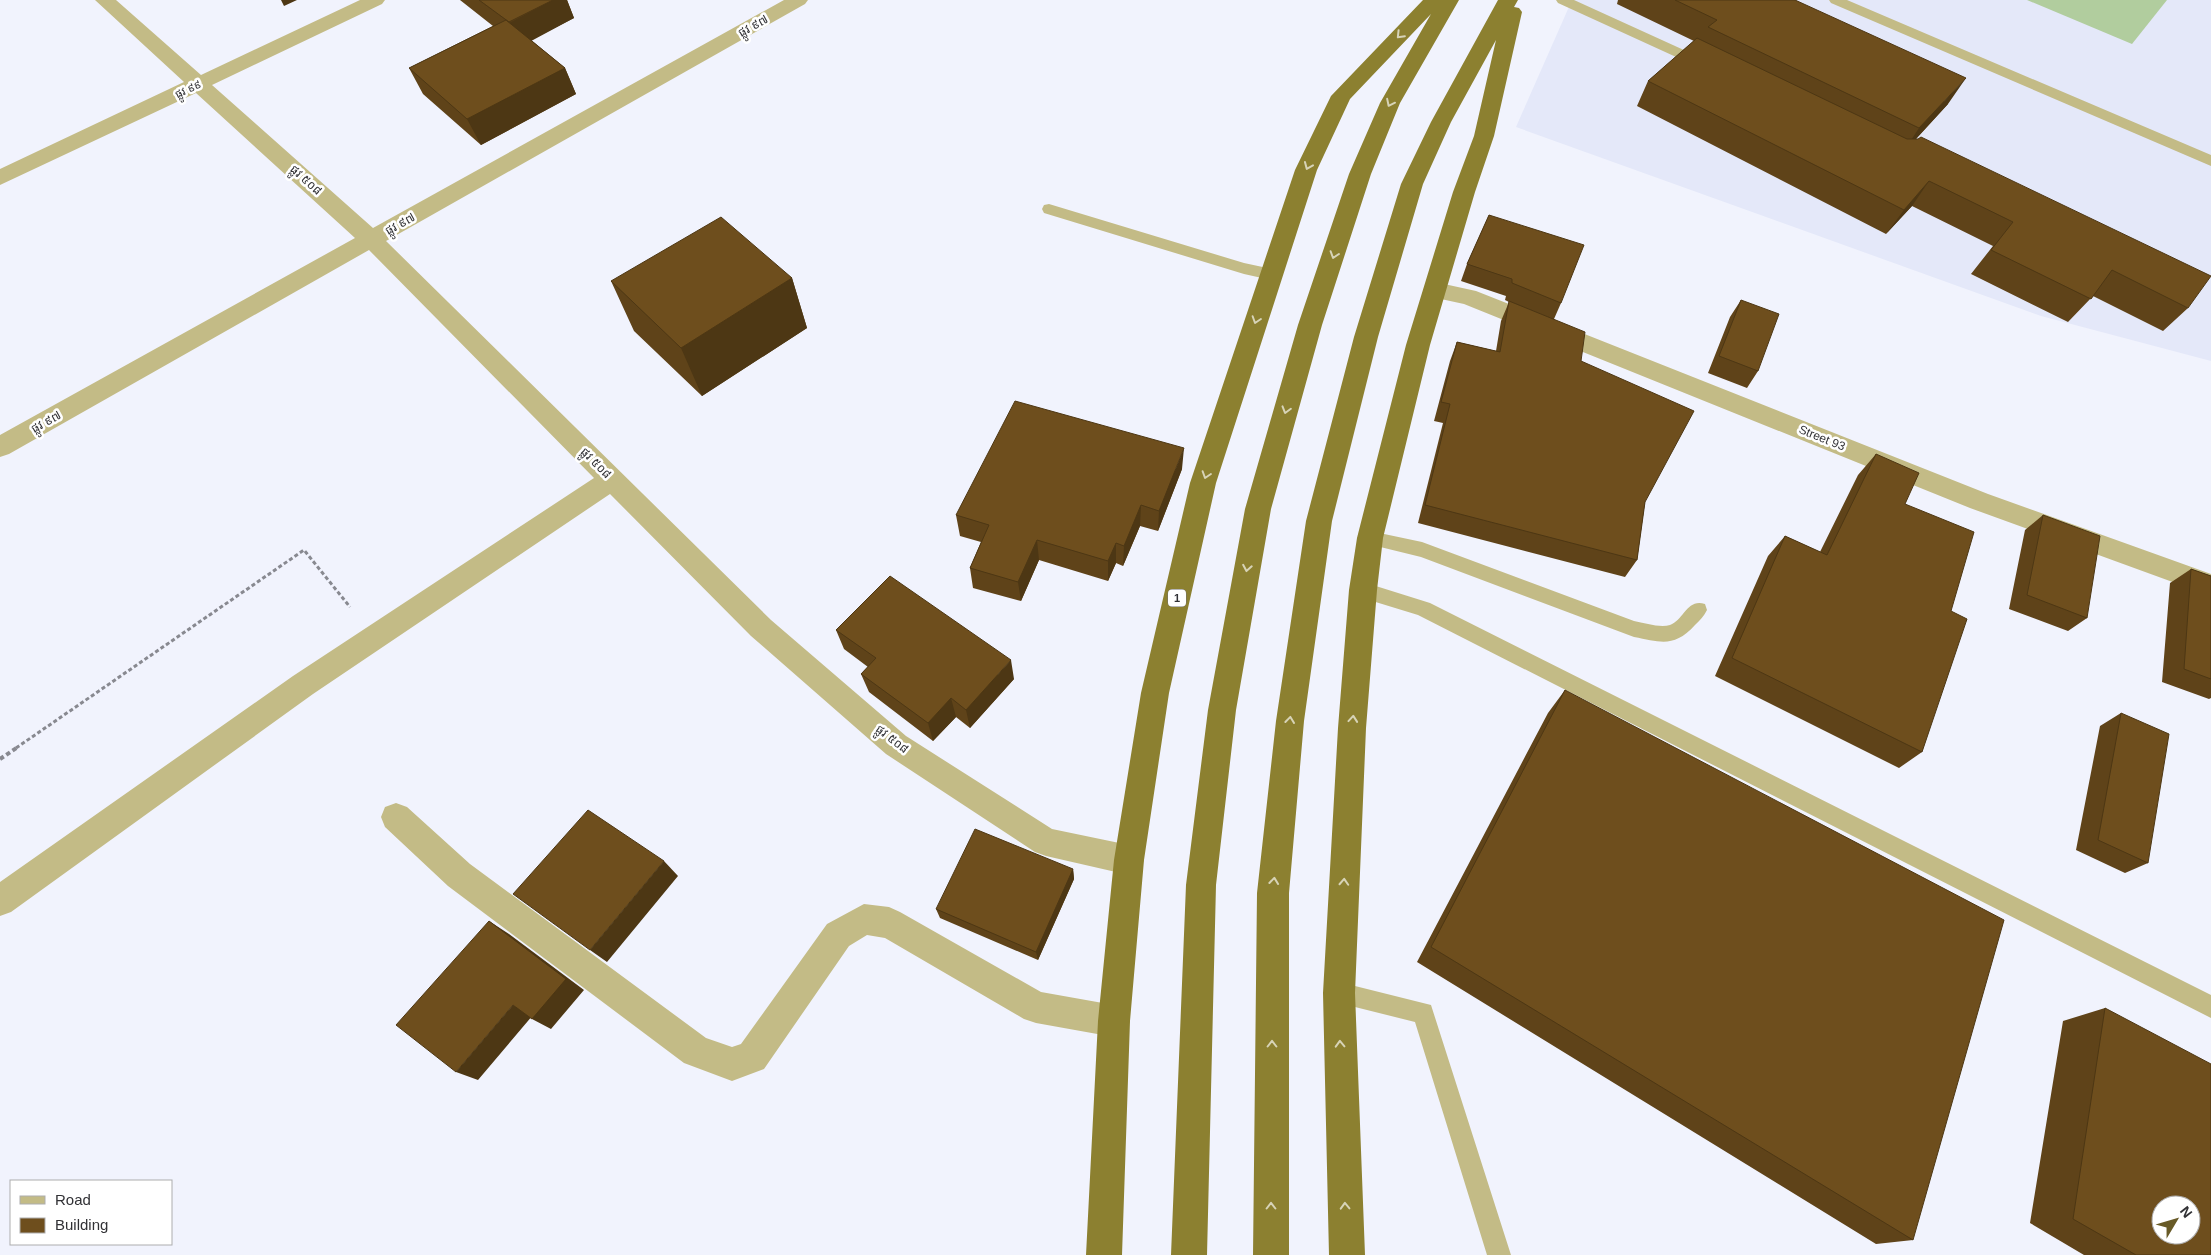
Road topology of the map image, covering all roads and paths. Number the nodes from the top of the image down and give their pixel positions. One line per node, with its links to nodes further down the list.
1 (105, 0): 11 (street, ផ្លូវ ៥០៨)
2 (375, 0): 11 (street, ផ្លូវ ៩៩)
3 (798, 0): 15 (street, ផ្លូវ ៩៧)
4 (1434, 0): 16 (highway, 1, one-way to 16)
5 (1449, 0): 33 (highway, one-way to 33)
6 (1508, 0): 34 (highway, one-way to 6)
7 (1515, 0): 17 (highway)
8 (1563, 0): 10 (lane)
9 (1836, 0): 12 (lane)
10 (1718, 72)
11 (199, 84): 13 (street, ផ្លូវ ៩៩); 15 (street, ផ្លូវ ៥០៨)
12 (2211, 161)
13 (0, 178)
14 (1049, 209): 16 (lane)
15 (372, 240): 18 (street, ផ្លូវ ៩៧); 19 (street, ផ្លូវ ៥០៨)
16 (1271, 274): 27 (highway, 1, one-way to 27)
17 (1434, 290): 20 (highway); 21 (street, Street 93)
18 (0, 447)
19 (612, 478): 24 (street); 27 (street, ផ្លូវ ៥០៨)
20 (1370, 538): 22 (highway); 23 (lane)
21 (2211, 585)
22 (1363, 590): 29 (highway, one-way to 22); 30 (lane)
23 (1698, 610)
24 (374, 637): 25 (path); 28 (street)
25 (0, 759)
26 (396, 816): 31 (street)
27 (1129, 860): 31 (highway, 1)
28 (0, 901)
29 (1339, 993): 35 (highway, one-way to 29); 36 (lane)
30 (2211, 1007)
31 (1114, 1021): 32 (highway, 1)
32 (1104, 1255)
33 (1189, 1255)
34 (1271, 1255)
35 (1347, 1255)
36 (1499, 1255)

